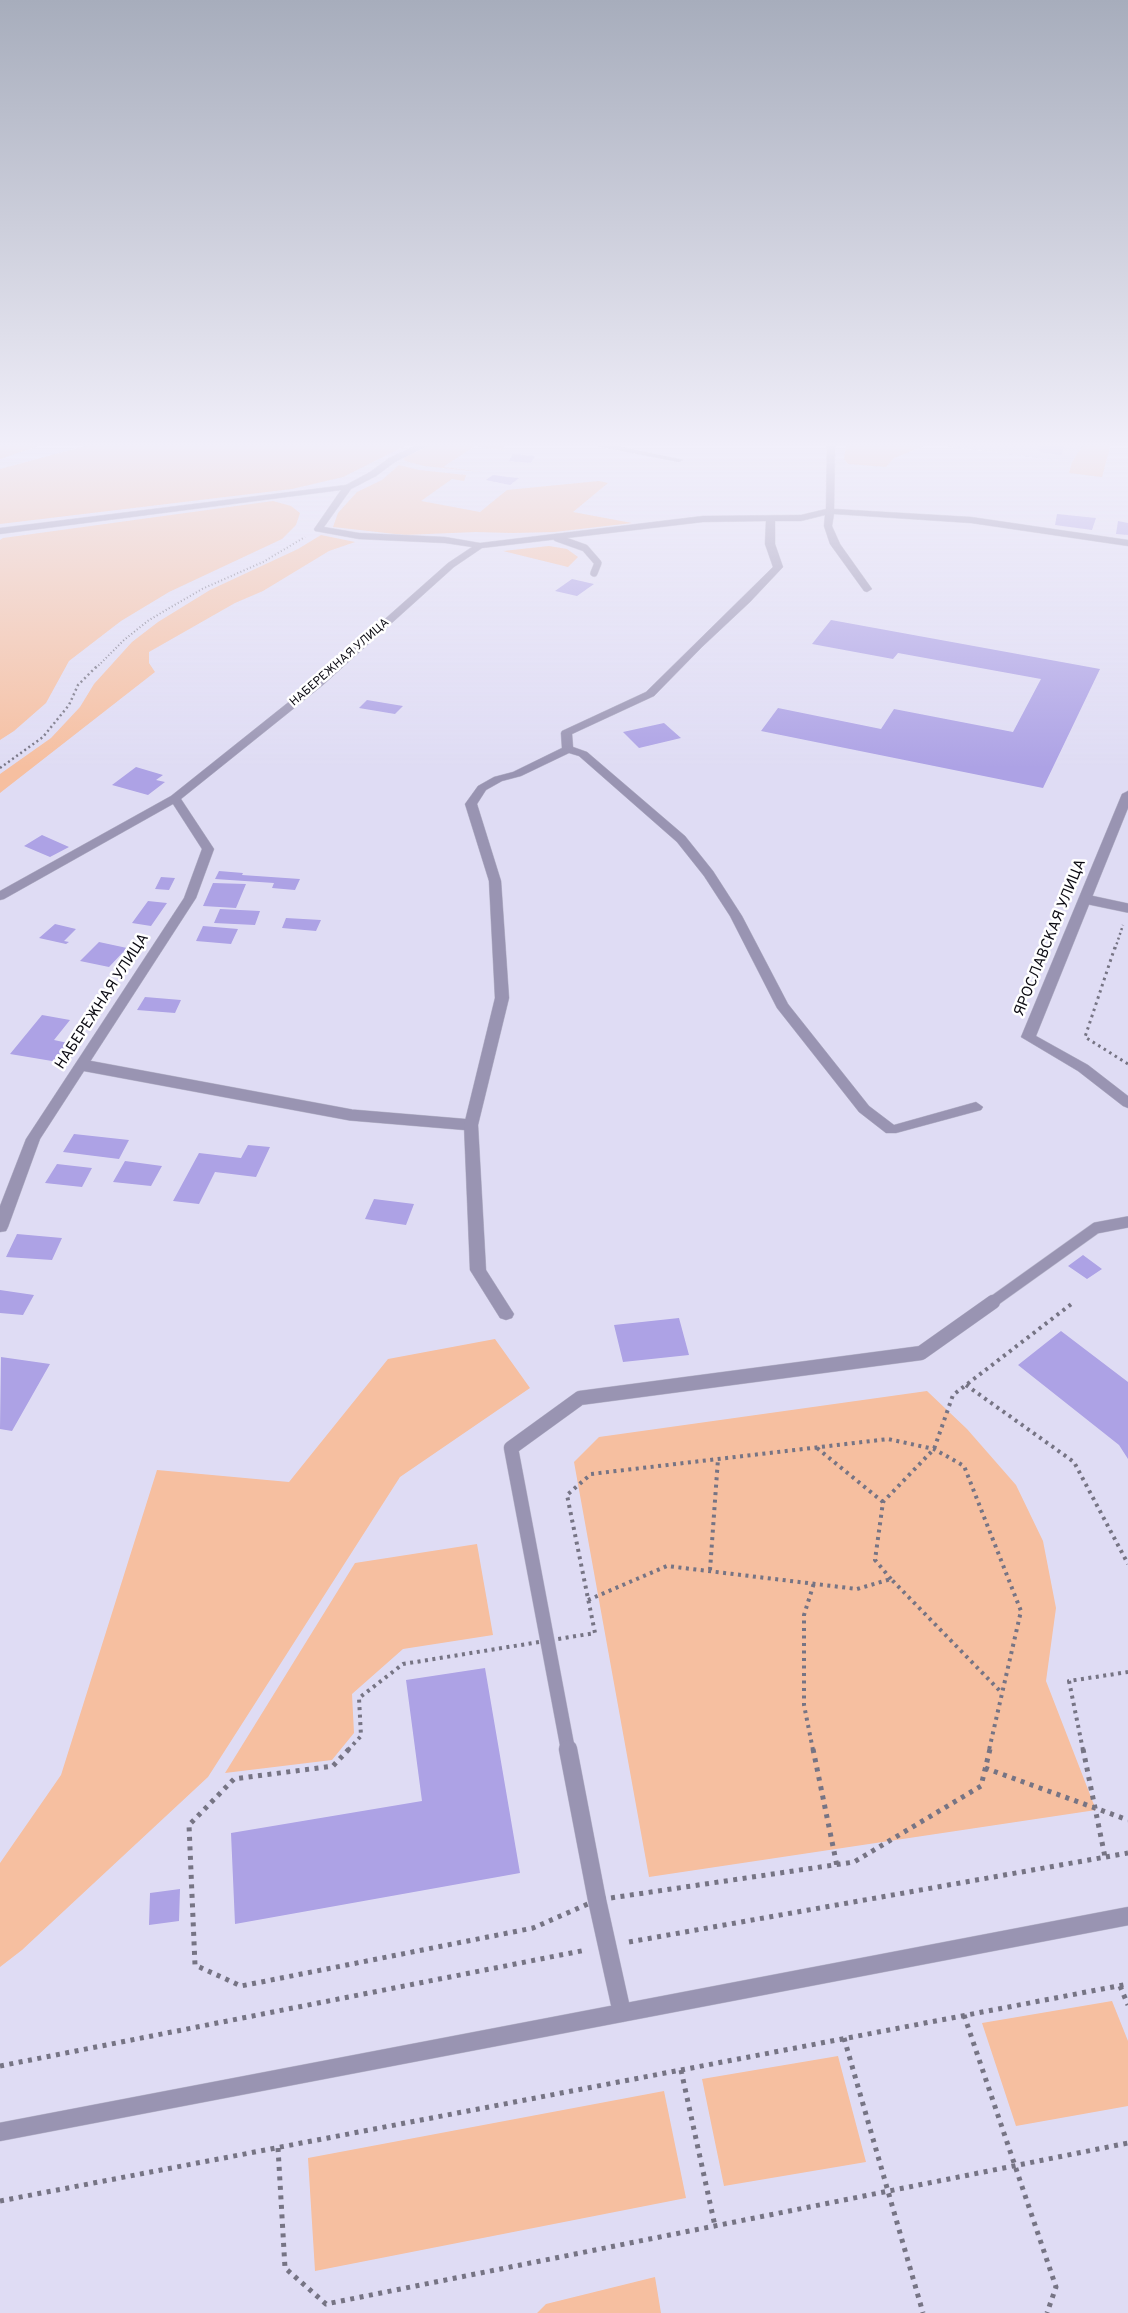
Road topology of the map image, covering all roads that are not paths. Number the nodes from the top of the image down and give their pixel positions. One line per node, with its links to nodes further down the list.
1 (471, 552): 9 (street, НАБЕРЕЖНАЯ УЛИЦА)
2 (588, 552): 5 (lane)
3 (773, 552): 7 (street)
4 (841, 552): 6 (street)
5 (594, 573)
6 (867, 589)
7 (568, 749): 15 (street); 16 (street)
8 (1128, 794): 11 (street, ЯРОСЛАВСКАЯ УЛИЦА)
9 (175, 798): 10 (street, НАБЕРЕЖНАЯ УЛИЦА); 13 (street, НАБЕРЕЖНАЯ УЛИЦА)
10 (0, 896)
11 (1085, 899): 12 (lane); 14 (street, ЯРОСЛАВСКАЯ УЛИЦА)
12 (1128, 908)
13 (82, 1065): 16 (lane); 18 (street, НАБЕРЕЖНАЯ УЛИЦА)
14 (1128, 1103)
15 (976, 1107)
16 (471, 1125): 19 (street)
17 (1128, 1222): 21 (lane)
18 (0, 1227)
19 (506, 1314)
20 (1128, 1916): 21 (lane)
21 (622, 2013): 22 (lane)
22 (0, 2132)

